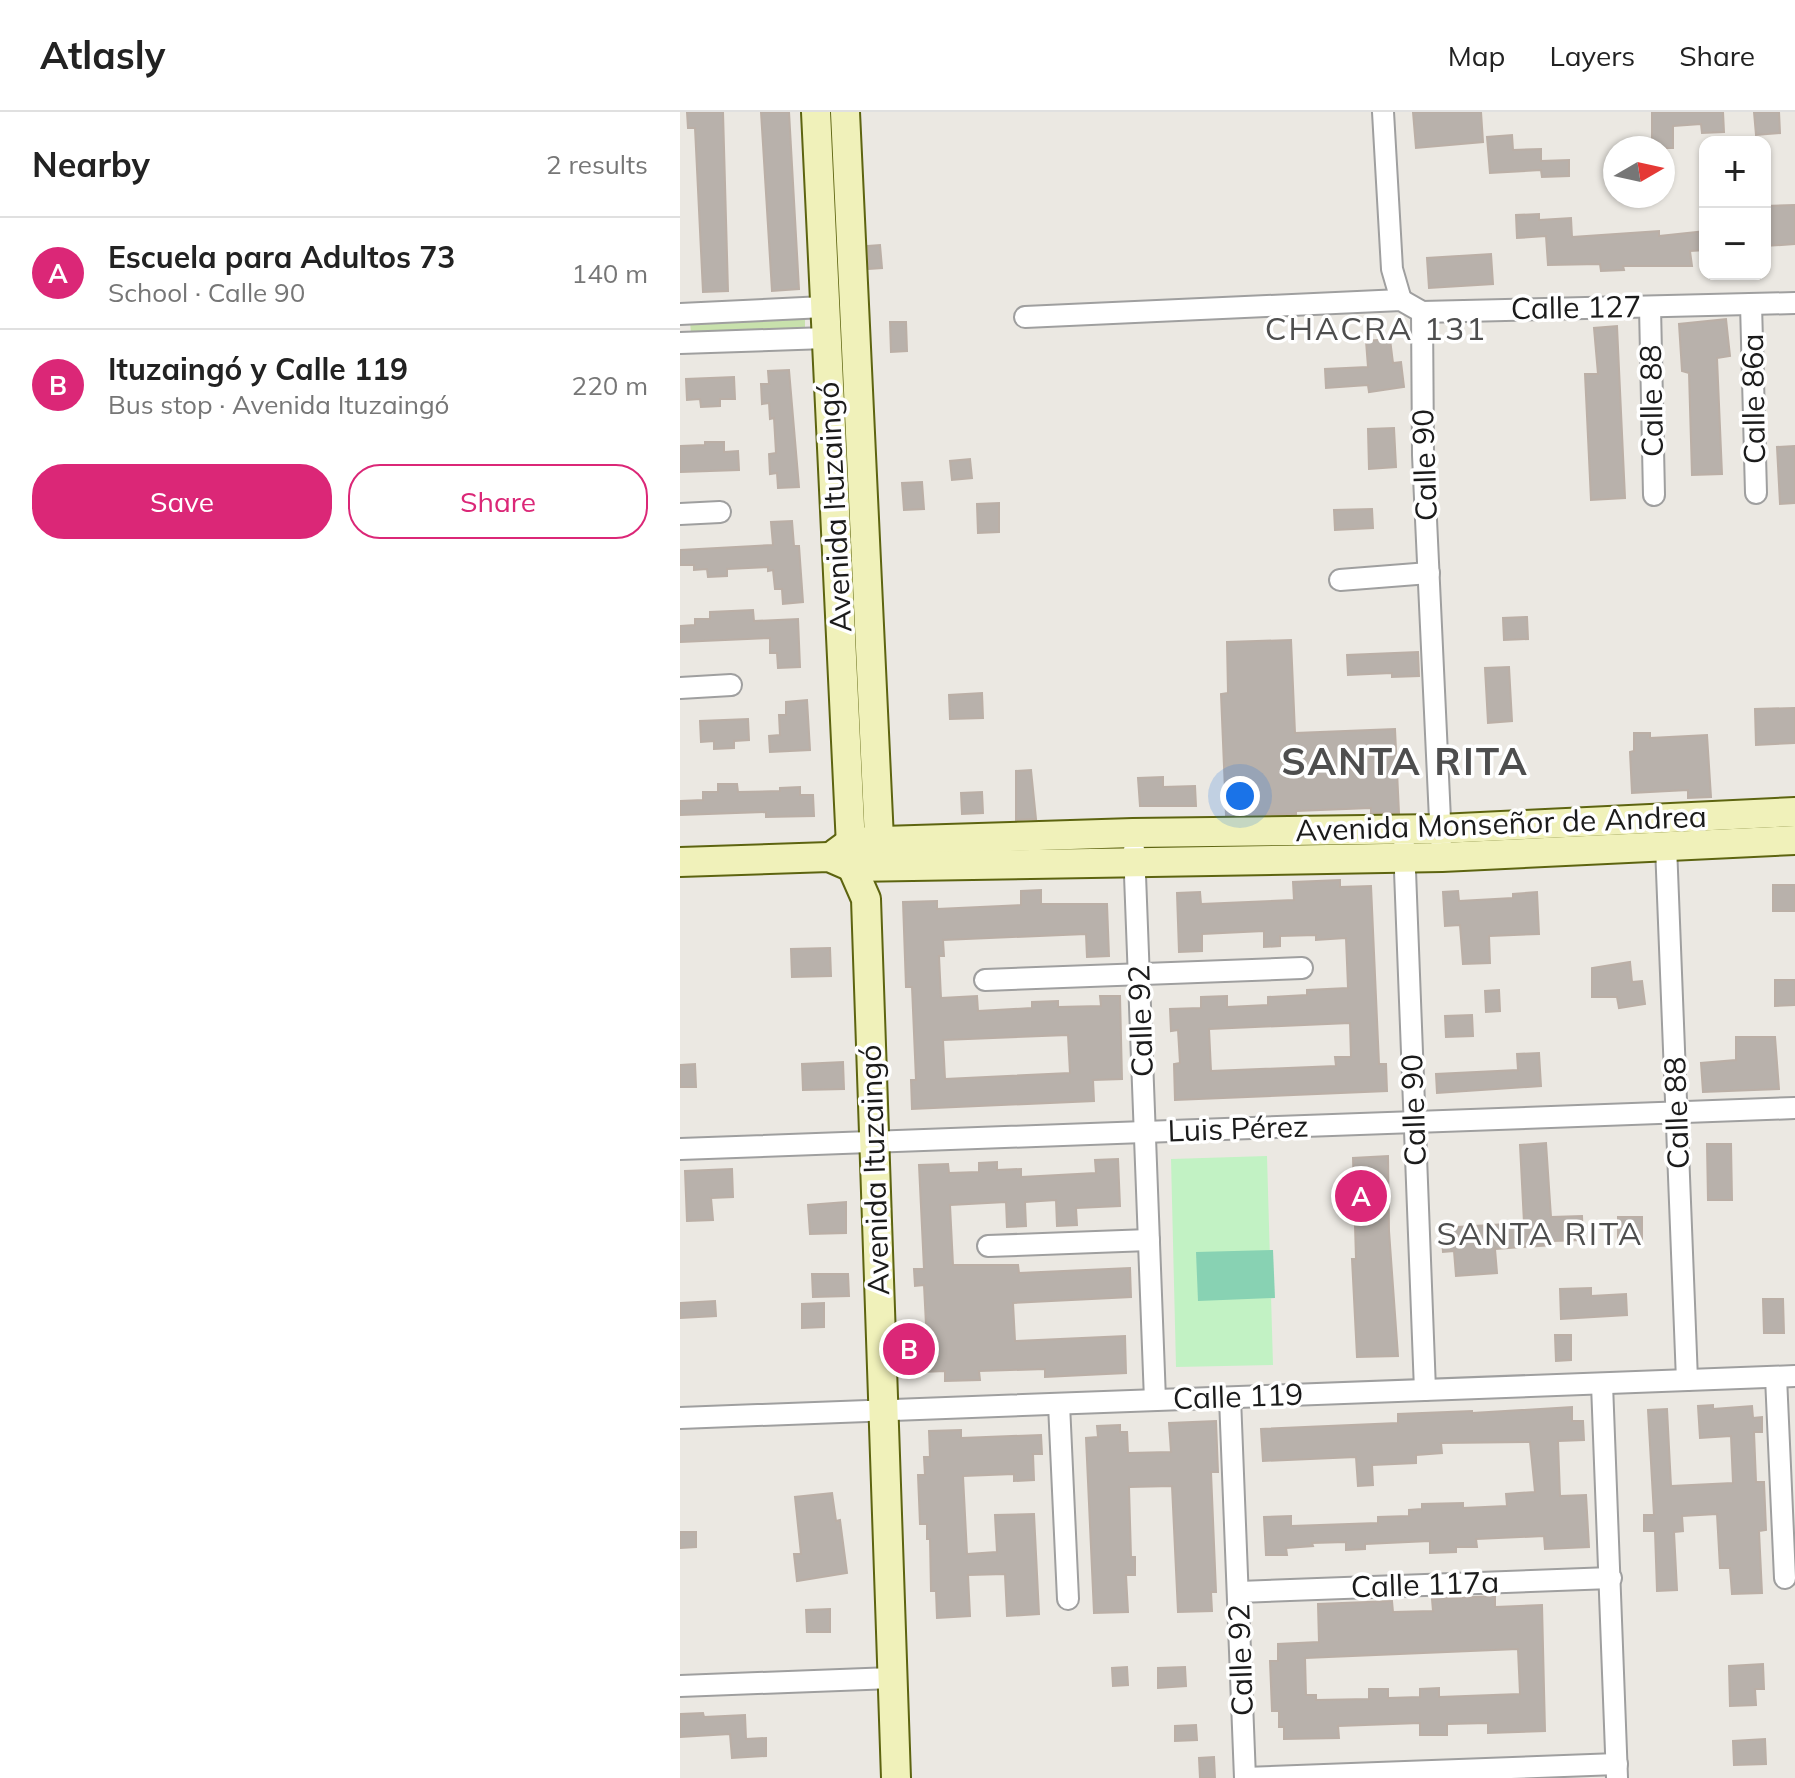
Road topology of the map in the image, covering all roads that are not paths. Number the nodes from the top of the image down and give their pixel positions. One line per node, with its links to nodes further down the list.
1 (816, 112): 7 (main road, Avenida Ituzaingó)
2 (845, 112): 28 (main road, Avenida Ituzaingó)
3 (1383, 112): 4 (street)
4 (1401, 300): 9 (street); 11 (street)
5 (1795, 303): 6 (street, Calle 127)
6 (1751, 304): 8 (street, Calle 127); 14 (street, Calle 86a)
7 (824, 307): 10 (street); 12 (main road, Avenida Ituzaingó)
8 (1650, 307): 9 (street, Calle 127); 15 (street, Calle 88)
9 (1422, 312): 18 (street, Calle 90)
10 (680, 314)
11 (1025, 317)
12 (826, 338): 13 (street); 29 (main road, Avenida Ituzaingó)
13 (680, 343)
14 (1756, 493)
15 (1654, 495)
16 (720, 512): 17 (street)
17 (680, 514)
18 (1429, 573): 19 (street); 24 (street, Calle 90)
19 (1340, 580)
20 (731, 685): 21 (street)
21 (680, 688)
22 (1795, 812): 24 (main road, Avenida Monseñor de Andrea)
23 (1403, 829): 24 (main road, Avenida Monseñor de Andrea); 25 (main road, Avenida Monseñor de Andrea); 31 (street, Calle 90)
24 (1440, 829): 30 (street, Calle 90)
25 (1133, 833): 28 (main road, Avenida Monseñor de Andrea); 33 (street, Calle 92)
26 (1795, 840): 27 (main road, Avenida Monseñor de Andrea)
27 (1666, 846): 30 (main road, Avenida Monseñor de Andrea); 39 (street, Calle 88)
28 (880, 854): 29 (main road, Avenida Monseñor de Andrea); 33 (main road, Avenida Monseñor de Andrea); 34 (main road, Avenida Ituzaingó)
29 (844, 856): 32 (main road, Avenida Monseñor de Andrea); 34 (main road, Avenida Ituzaingó)
30 (1442, 857): 31 (main road, Avenida Monseñor de Andrea)
31 (1404, 858): 33 (main road, Avenida Monseñor de Andrea); 40 (street, Calle 90)
32 (680, 862)
33 (1134, 863): 36 (street, Calle 92)
34 (866, 899): 42 (main road, Avenida Ituzaingó)
35 (1302, 968): 36 (street)
36 (1139, 974): 37 (street); 41 (street, Calle 92)
37 (985, 980)
38 (1795, 1108): 39 (street, Luis Pérez)
39 (1677, 1112): 40 (street, Luis Pérez); 47 (street, Calle 88)
40 (1415, 1122): 41 (street, Luis Pérez); 49 (street, Calle 90)
41 (1145, 1132): 42 (street, Luis Pérez); 44 (street, Calle 92)
42 (874, 1140): 43 (street, Luis Pérez); 53 (main road, Avenida Ituzaingó)
43 (680, 1149)
44 (1149, 1240): 45 (street); 51 (street, Calle 92)
45 (988, 1246)
46 (1786, 1377): 47 (street, Calle 119); 56 (street)
47 (1687, 1380): 48 (street, Calle 119)
48 (1602, 1384): 49 (street, Calle 119); 55 (street)
49 (1425, 1390): 50 (street, Calle 119)
50 (1230, 1398): 51 (street, Calle 119); 57 (street, Calle 92)
51 (1155, 1400): 52 (street, Calle 119)
52 (1059, 1404): 53 (street, Calle 119); 58 (street)
53 (883, 1410): 54 (street, Calle 119); 59 (main road, Avenida Ituzaingó)
54 (680, 1418)
55 (1611, 1578): 57 (street, Calle 117a); 61 (street)
56 (1785, 1578)
57 (1239, 1592): 63 (street, Calle 92)
58 (1068, 1599)
59 (892, 1678): 60 (street); 62 (main road, Avenida Ituzaingó)
60 (680, 1686)
61 (1617, 1771): 63 (street)
62 (896, 1778)
63 (1245, 1778)

